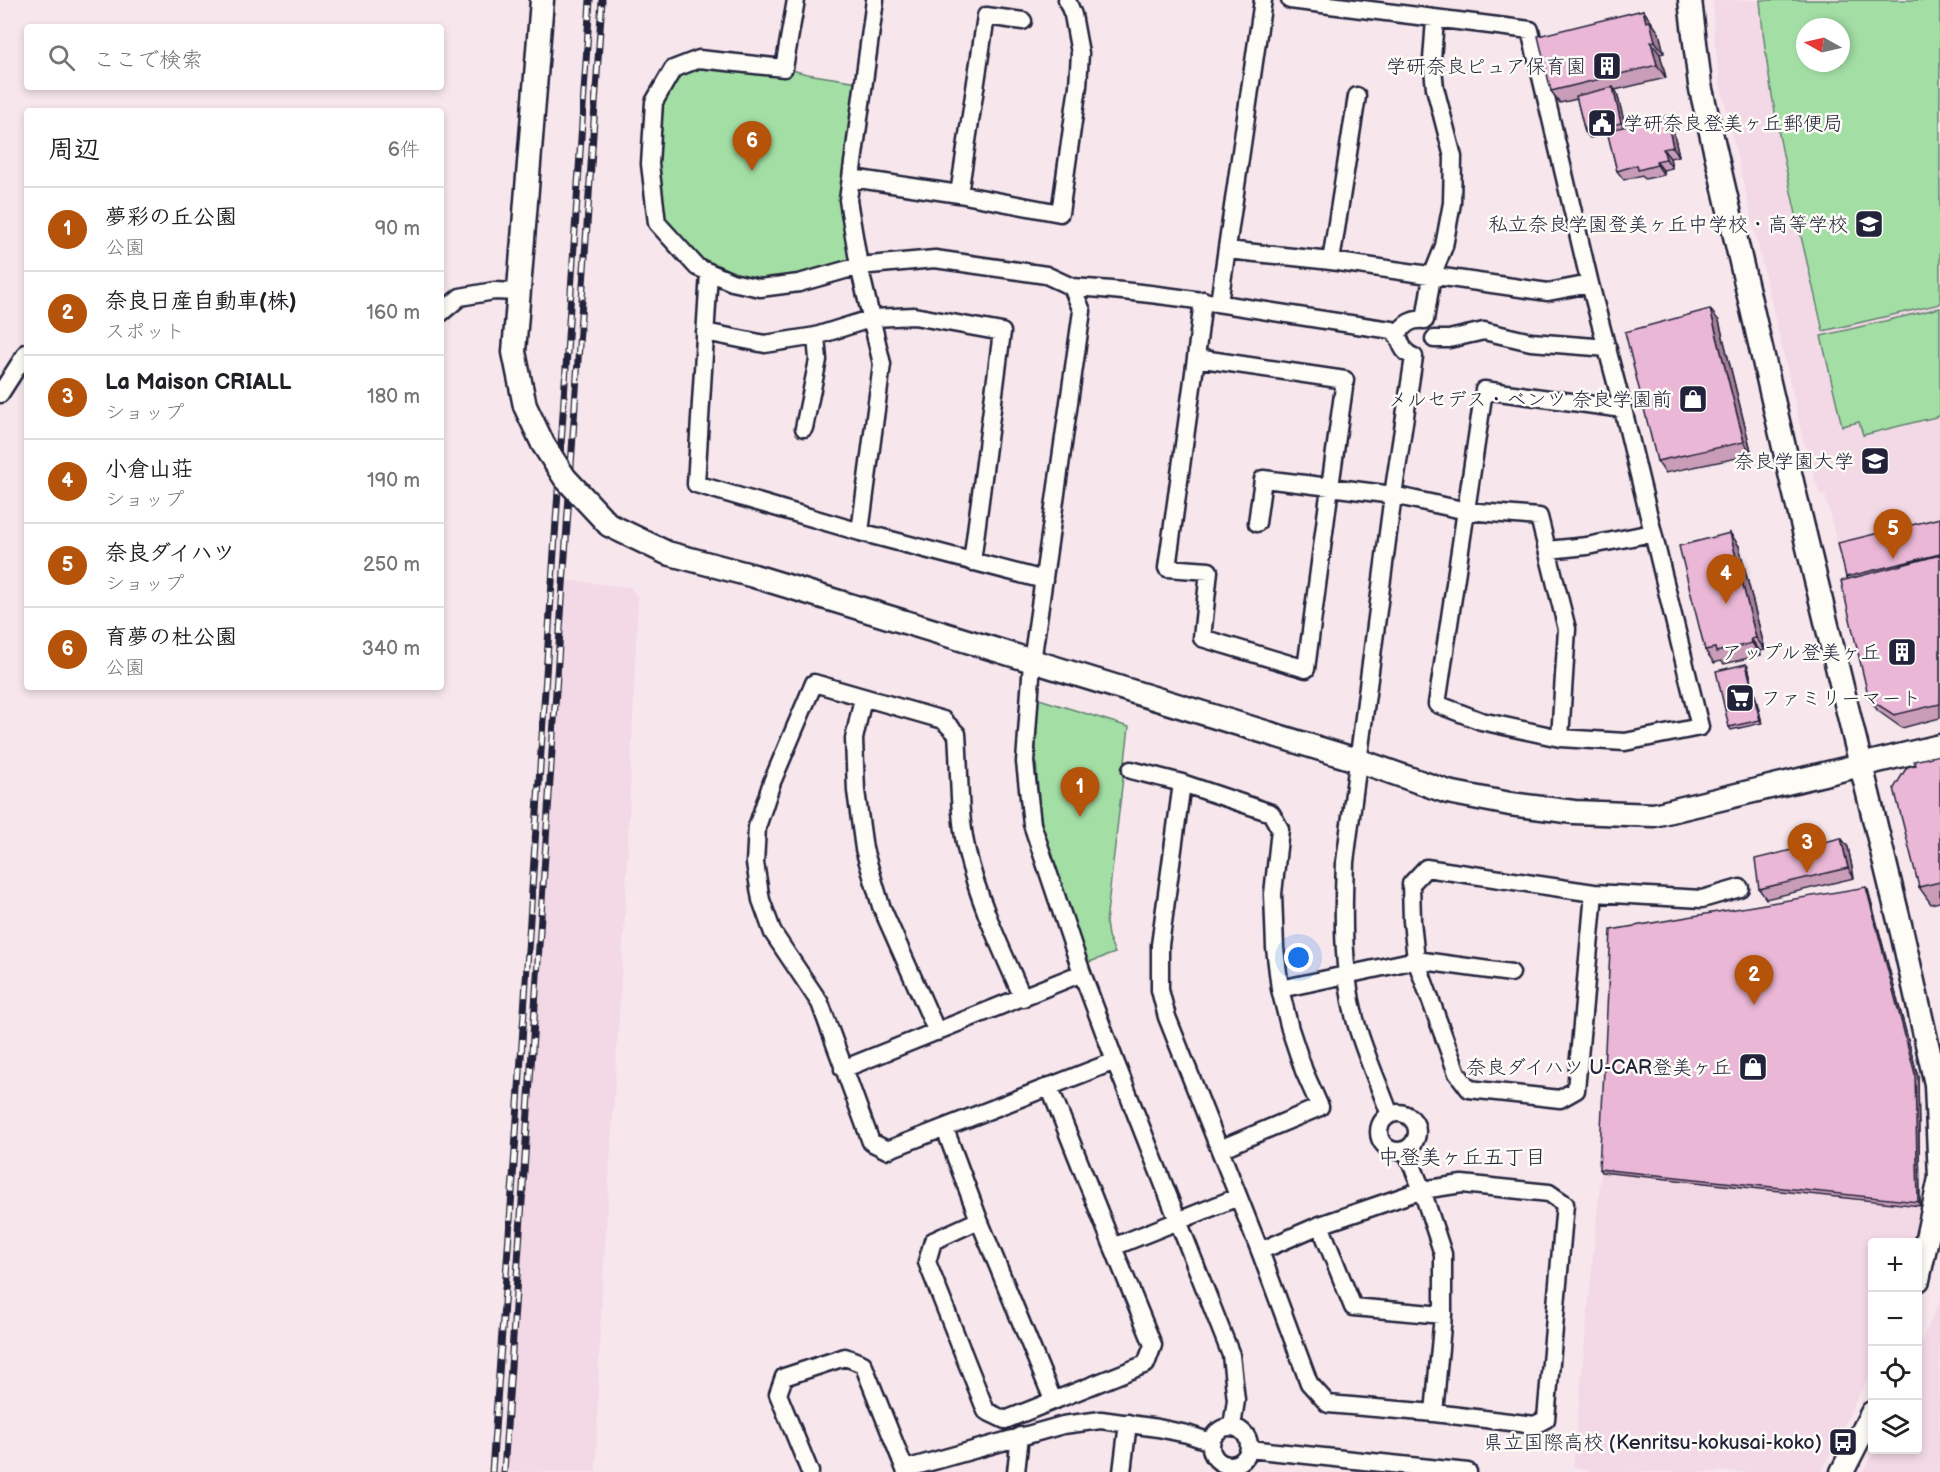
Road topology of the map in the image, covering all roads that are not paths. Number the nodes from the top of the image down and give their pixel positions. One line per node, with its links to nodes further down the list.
1 (542, 0): 20 (street)
2 (796, 0): 16 (street)
3 (875, 0): 11 (street)
4 (1067, 0): 12 (street)
5 (1263, 0): 13 (street)
6 (1290, 0): 8 (street)
7 (1690, 0): 50 (street)
8 (1435, 19): 17 (street); 18 (street)
9 (1023, 21): 12 (street)
10 (1356, 96): 14 (street)
11 (852, 178): 12 (street); 15 (street)
12 (959, 194)
13 (1227, 250): 14 (street); 21 (street)
14 (1331, 261): 17 (street)
15 (860, 266): 16 (street); 19 (street); 23 (street)
16 (709, 272): 25 (street)
17 (1432, 276): 18 (street); 24 (street)
18 (1590, 284): 29 (street)
19 (1072, 287): 21 (street); 44 (street)
20 (519, 292): 22 (street); 45 (street, bridge)
21 (1211, 301): 26 (street); 32 (street)
22 (444, 310)
23 (873, 318): 27 (street); 40 (street); 43 (street)
24 (1425, 320): 26 (street); 28 (street)
25 (705, 332): 27 (street); 40 (street)
26 (1397, 334): 31 (street)
27 (816, 336): 35 (street)
28 (1434, 339): 29 (street); 31 (street)
29 (1608, 348): 34 (street)
30 (24, 357): 33 (street)
31 (1414, 357): 37 (street)
32 (1196, 358): 36 (street); 36 (street)
33 (0, 394)
34 (1623, 409): 38 (street); 41 (street)
35 (804, 428)
36 (1330, 487): 37 (street); 39 (street)
37 (1393, 495): 38 (street); 49 (street)
38 (1467, 511): 42 (street); 47 (street)
39 (1257, 522)
40 (860, 532): 43 (street)
41 (1652, 533): 42 (street); 47 (street)
42 (1548, 550): 47 (street)
43 (972, 562): 44 (street)
44 (1044, 580): 45 (street)
45 (1032, 662): 49 (street); 56 (street)
46 (863, 698): 60 (street); 61 (street); 63 (street)
47 (1560, 738)
48 (1940, 746): 50 (street)
49 (1360, 761): 50 (street); 58 (street)
50 (1862, 765): 69 (street)
51 (1131, 770): 52 (street)
52 (1182, 783): 59 (street); 67 (street)
53 (1740, 888): 54 (street)
54 (1593, 893): 55 (street); 55 (street)
55 (1416, 960): 57 (street); 58 (street)
56 (1082, 973): 60 (street); 62 (street)
57 (1510, 973)
58 (1347, 974): 59 (street); 65 (street)
59 (1280, 989): 67 (street)
60 (1023, 998): 61 (street)
61 (937, 1032): 63 (street)
62 (1115, 1061): 64 (street); 73 (street)
63 (843, 1069): 66 (street)
64 (1049, 1086): 66 (street); 75 (street)
65 (1390, 1115): 68 (street); 68 (street)
66 (945, 1129): 72 (street)
67 (1220, 1149): 71 (street)
68 (1406, 1150): 70 (street)
69 (1940, 1178): 77 (street)
70 (1422, 1190): 74 (street); 78 (street); 80 (street)
71 (1238, 1197): 73 (street); 76 (street)
72 (979, 1220): 79 (street); 79 (street)
73 (1178, 1221): 75 (street); 83 (street)
74 (1320, 1224): 76 (street); 78 (street)
75 (1113, 1247): 79 (street)
76 (1260, 1251): 80 (street)
77 (1922, 1258)
78 (1443, 1315): 80 (street)
79 (1053, 1400)
80 (1434, 1413)
81 (1868, 1421): 93 (street)
82 (1128, 1423): 84 (street); 85 (street); 91 (street)
83 (1232, 1427): 85 (street); 86 (street)
84 (1020, 1436): 88 (street); 90 (street)
85 (1211, 1442): 86 (street)
86 (1249, 1449): 87 (street)
87 (1392, 1468): 92 (street)
88 (905, 1471): 89 (street)
89 (810, 1472)
90 (1016, 1472)
91 (1122, 1472)
92 (1468, 1472)
93 (1842, 1472)

